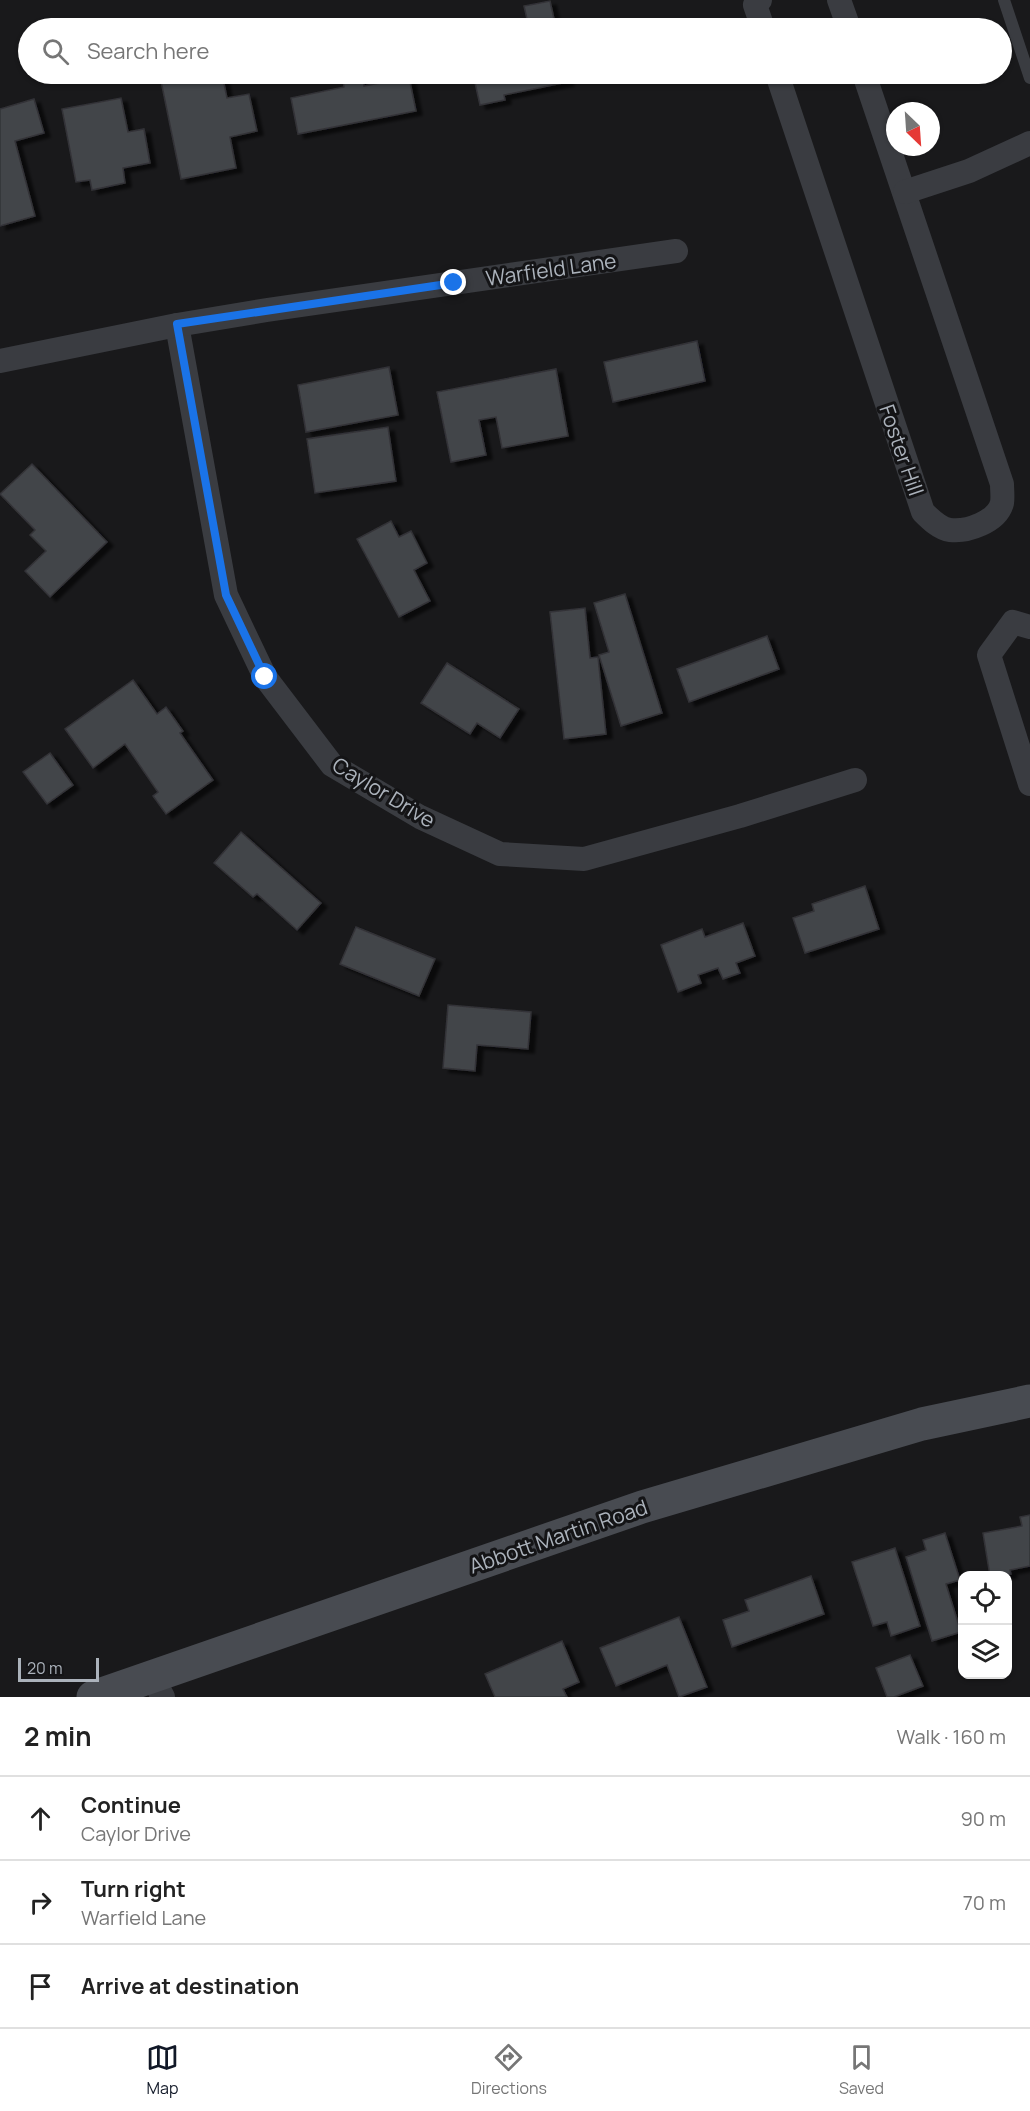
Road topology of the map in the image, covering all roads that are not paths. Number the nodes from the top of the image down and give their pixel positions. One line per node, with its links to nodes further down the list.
1 (760, 0): 4 (street)
2 (839, 0): 5 (street)
3 (1005, 0): 6 (lane)
4 (759, 18)
5 (845, 18)
6 (1011, 18)
7 (1012, 22): 8 (lane)
8 (1030, 78)
9 (780, 84): 12 (street, Foster Hill)
10 (867, 84): 12 (street, Foster Hill)
11 (1030, 143): 12 (street)
12 (905, 192)
13 (676, 251): 14 (street, Warfield Lane)
14 (177, 324): 15 (street, Warfield Lane); 17 (street, Caylor Drive)
15 (0, 361)
16 (1030, 627): 18 (street)
17 (855, 780)
18 (1030, 784)
19 (1030, 1401): 20 (main road, Abbott Martin Road)
20 (157, 1687): 21 (main road, Abbott Martin Road)
21 (93, 1697)

